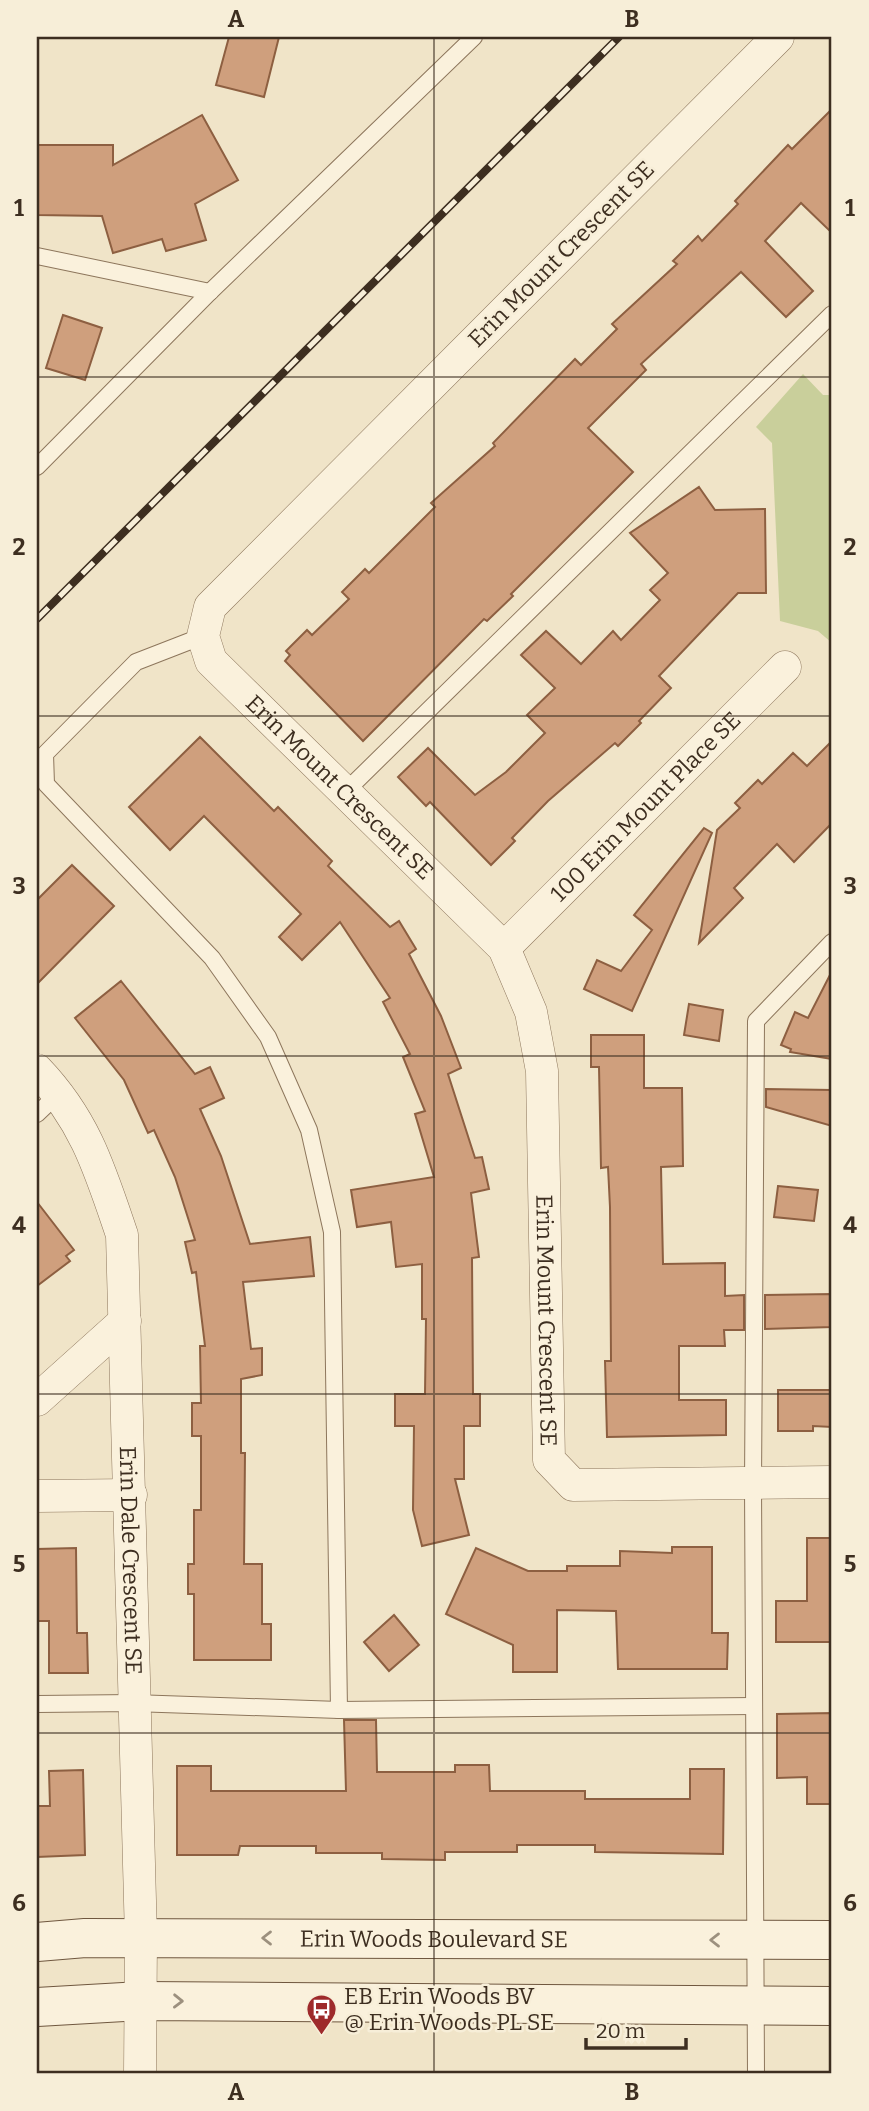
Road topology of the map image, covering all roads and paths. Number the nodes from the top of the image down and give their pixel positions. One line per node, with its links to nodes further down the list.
1 (474, 37): 4 (lane)
2 (778, 37): 7 (street, Erin Mount Crescent SE)
3 (37, 256): 4 (lane)
4 (210, 292): 6 (lane)
5 (832, 314): 9 (lane)
6 (37, 467)
7 (203, 636): 9 (street, Erin Mount Crescent SE); 23 (lane)
8 (785, 667): 11 (street, 100 Erin Mount Place SE)
9 (344, 793): 11 (street, Erin Mount Crescent SE)
10 (832, 942): 17 (lane)
11 (504, 948): 17 (street, Erin Mount Crescent SE)
12 (37, 1070): 13 (street, Erin Dale Crescent SE)
13 (48, 1103): 14 (street, Erin Dale Crescent SE)
14 (125, 1321): 15 (street); 18 (street, Erin Dale Crescent SE)
15 (37, 1400)
16 (832, 1482): 17 (street, Erin Mount Crescent SE)
17 (753, 1485): 22 (lane)
18 (131, 1495): 19 (street); 20 (street, Erin Dale Crescent SE)
19 (37, 1496)
20 (133, 1703): 21 (lane); 23 (lane); 24 (street, Erin Dale Crescent SE)
21 (37, 1704)
22 (754, 1706): 23 (lane); 25 (lane)
23 (339, 1710)
24 (141, 1938): 25 (street, Erin Woods Boulevard SE, one-way to 24); 27 (street, Erin Woods Boulevard SE); 28 (street, Erin Dale Crescent SE)
25 (754, 1940): 26 (street, Erin Woods Boulevard SE); 31 (lane)
26 (832, 1940)
27 (37, 1942)
28 (141, 2001): 30 (street); 31 (street, one-way to 31); 32 (street, Erin Dale Crescent SE)
29 (832, 2006): 31 (street)
30 (37, 2007)
31 (755, 2007): 33 (lane)
32 (140, 2074)
33 (755, 2074)

